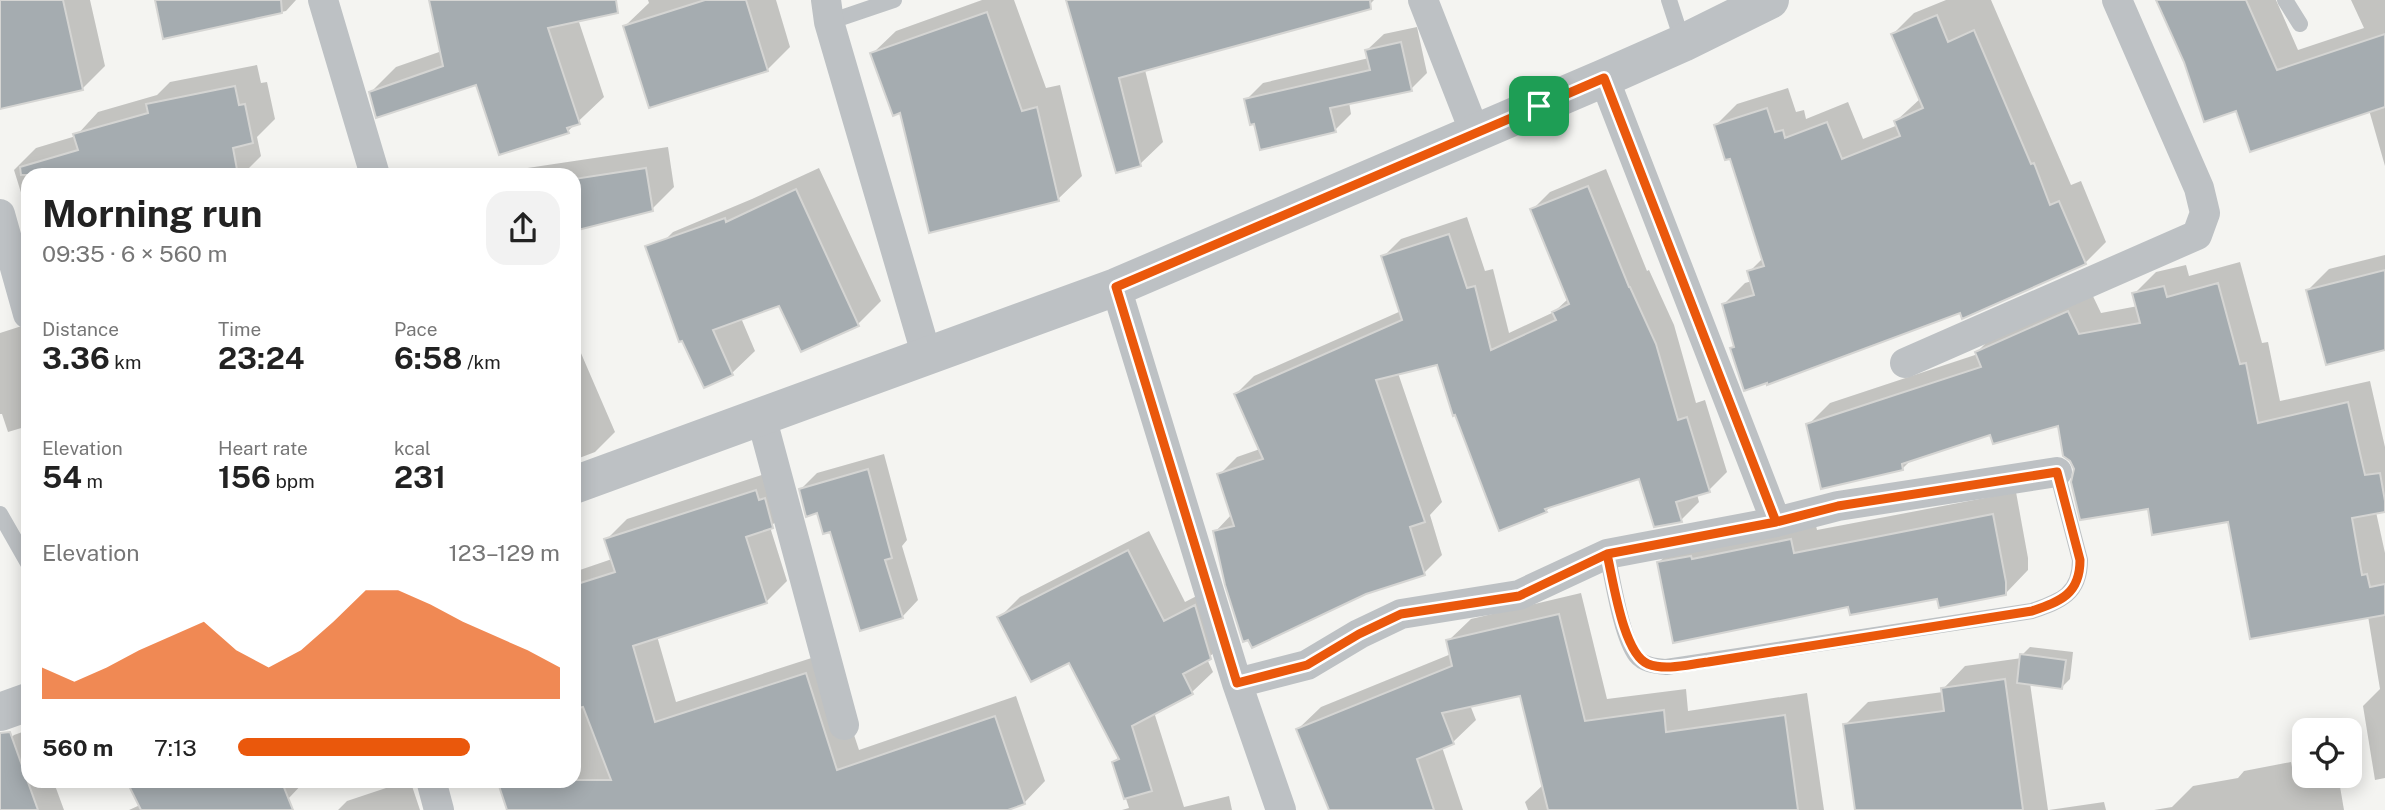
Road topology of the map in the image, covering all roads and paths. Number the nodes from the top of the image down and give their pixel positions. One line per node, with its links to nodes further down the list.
1 (323, 0): 13 (street)
2 (894, 0): 8 (lane)
3 (1423, 0): 12 (street)
4 (1669, 0): 10 (lane)
5 (1770, 0): 10 (street)
6 (2117, 0): 18 (street)
7 (2285, 0): 9 (lane)
8 (827, 11): 17 (street)
9 (2300, 24)
10 (1683, 43): 11 (street)
11 (1604, 78): 12 (street); 23 (street)
12 (1475, 133): 15 (street)
13 (373, 168)
14 (0, 214): 16 (street)
15 (1116, 287): 17 (street); 26 (street)
16 (21, 289)
17 (927, 356): 19 (street)
18 (1905, 363)
19 (761, 416): 21 (street); 29 (street)
20 (2057, 472): 23 (street); 25 (lane)
21 (581, 482)
22 (0, 514): 24 (lane)
23 (1776, 522): 25 (street)
24 (21, 551)
25 (1607, 554): 26 (street)
26 (1237, 683): 32 (street)
27 (21, 704): 28 (street)
28 (0, 712)
29 (844, 725)
30 (433, 788): 31 (street)
31 (439, 810)
32 (1281, 810)

